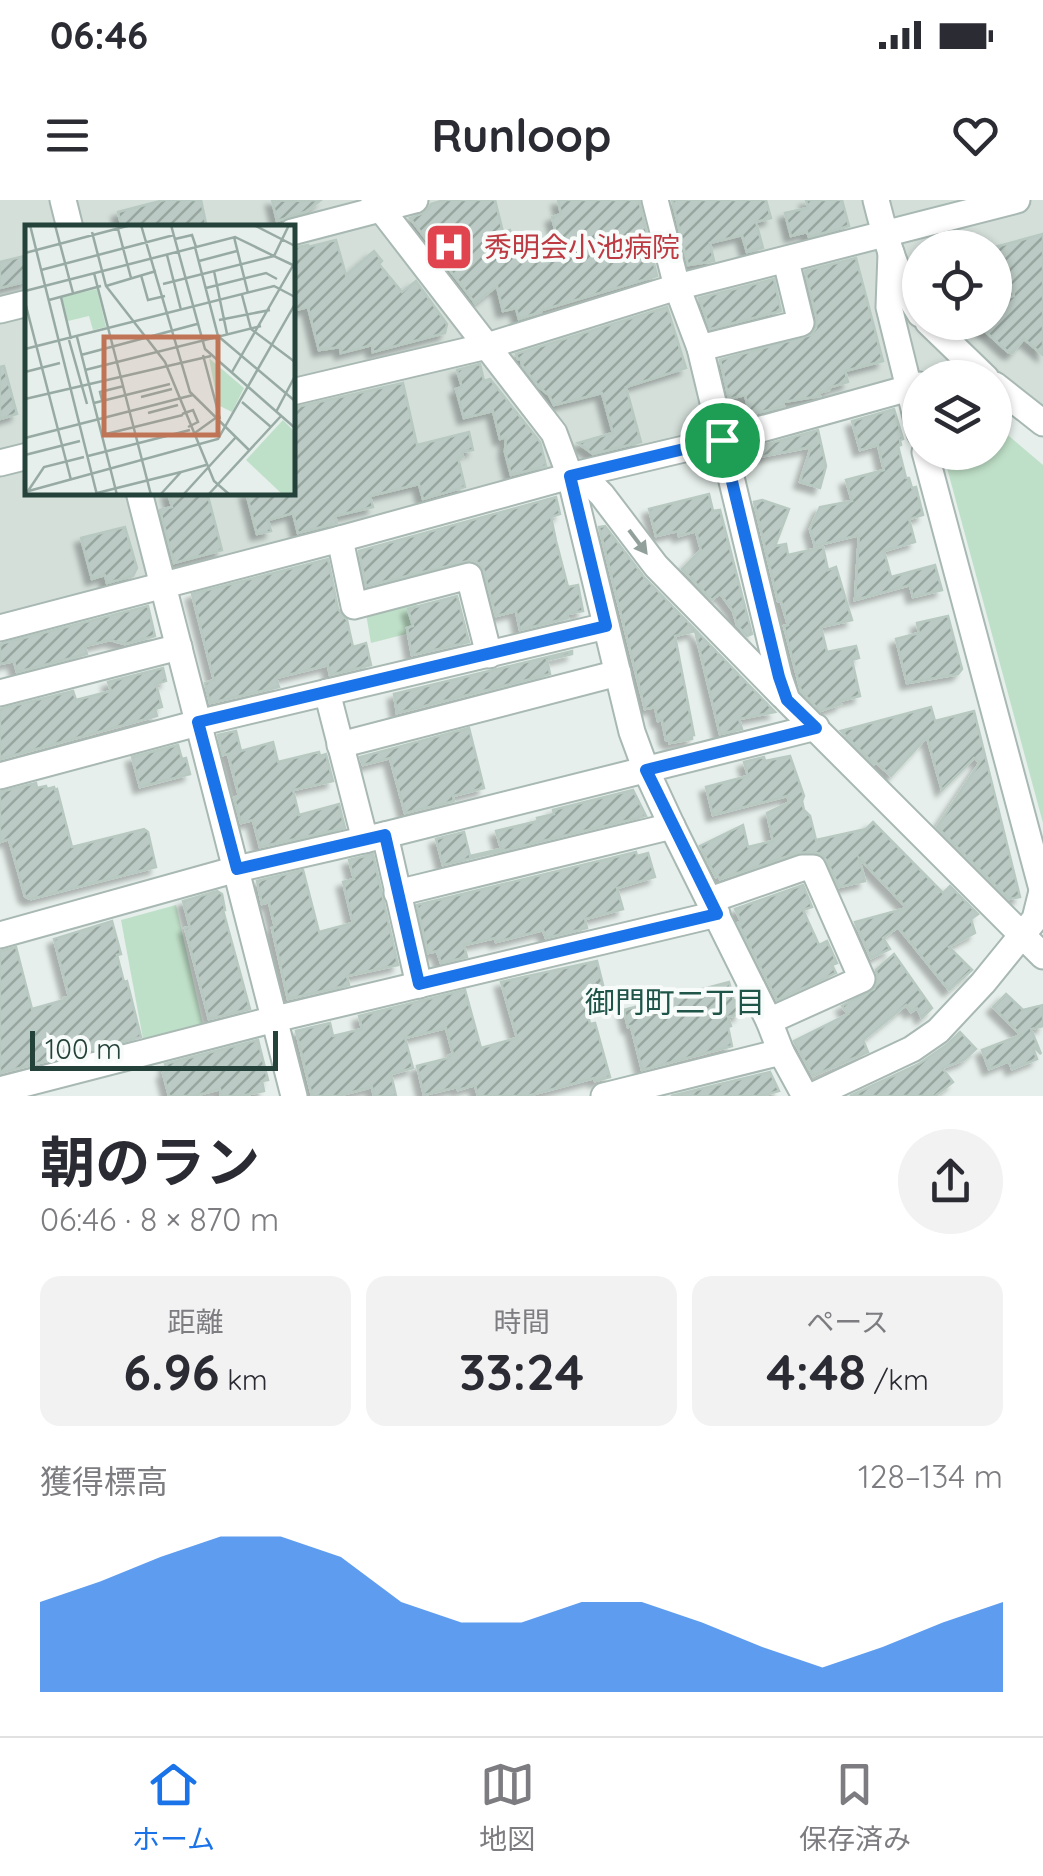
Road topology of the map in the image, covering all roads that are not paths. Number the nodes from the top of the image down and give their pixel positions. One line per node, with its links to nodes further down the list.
1 (63, 200): 7 (street)
2 (415, 200): 6 (street)
3 (655, 200): 12 (street)
4 (876, 200): 9 (street)
5 (1017, 200): 9 (street)
6 (378, 204): 8 (street); 16 (street)
7 (69, 225)
8 (295, 231)
9 (888, 244): 10 (street); 11 (street); 18 (street)
10 (786, 261): 12 (street); 17 (street)
11 (902, 280)
12 (678, 287): 16 (street); 17 (street)
13 (25, 304): 14 (street)
14 (0, 310)
15 (947, 340): 19 (street)
16 (487, 346): 21 (street); 28 (street)
17 (700, 348): 24 (street)
18 (905, 360)
19 (967, 360)
20 (902, 390): 24 (street)
21 (295, 391)
22 (1012, 399): 23 (street)
23 (1043, 424)
24 (722, 440): 28 (street); 39 (street)
25 (25, 457): 26 (street)
26 (0, 463)
27 (930, 470): 48 (street)
28 (570, 476): 30 (street); 32 (street); 39 (street, one-way to 39)
29 (140, 495): 31 (street)
30 (340, 539): 31 (street); 35 (street)
31 (163, 585): 33 (street); 34 (street)
32 (606, 626): 35 (street); 36 (street)
33 (0, 628)
34 (179, 647): 38 (street); 40 (street)
35 (489, 655): 37 (street)
36 (618, 673): 42 (street); 43 (street)
37 (327, 692): 40 (street); 42 (street)
38 (0, 693)
39 (787, 700): 41 (street)
40 (198, 722): 44 (street); 47 (street)
41 (816, 728): 43 (street); 52 (street)
42 (340, 745): 46 (street)
43 (646, 770): 45 (street); 46 (street)
44 (0, 776)
45 (672, 826): 49 (street); 50 (street)
46 (375, 837): 47 (street); 49 (street)
47 (237, 869): 51 (street); 55 (street)
48 (1043, 892): 52 (street)
49 (397, 894): 54 (street)
50 (713, 907): 54 (street); 56 (street); 56 (street)
51 (0, 935)
52 (1023, 935): 53 (street); 61 (street)
53 (1043, 956)
54 (419, 984): 55 (street)
55 (275, 1019): 58 (street); 59 (street)
56 (769, 1021): 57 (street)
57 (781, 1052): 60 (street); 61 (street)
58 (0, 1090)
59 (294, 1096)
60 (604, 1096)
61 (808, 1096)

